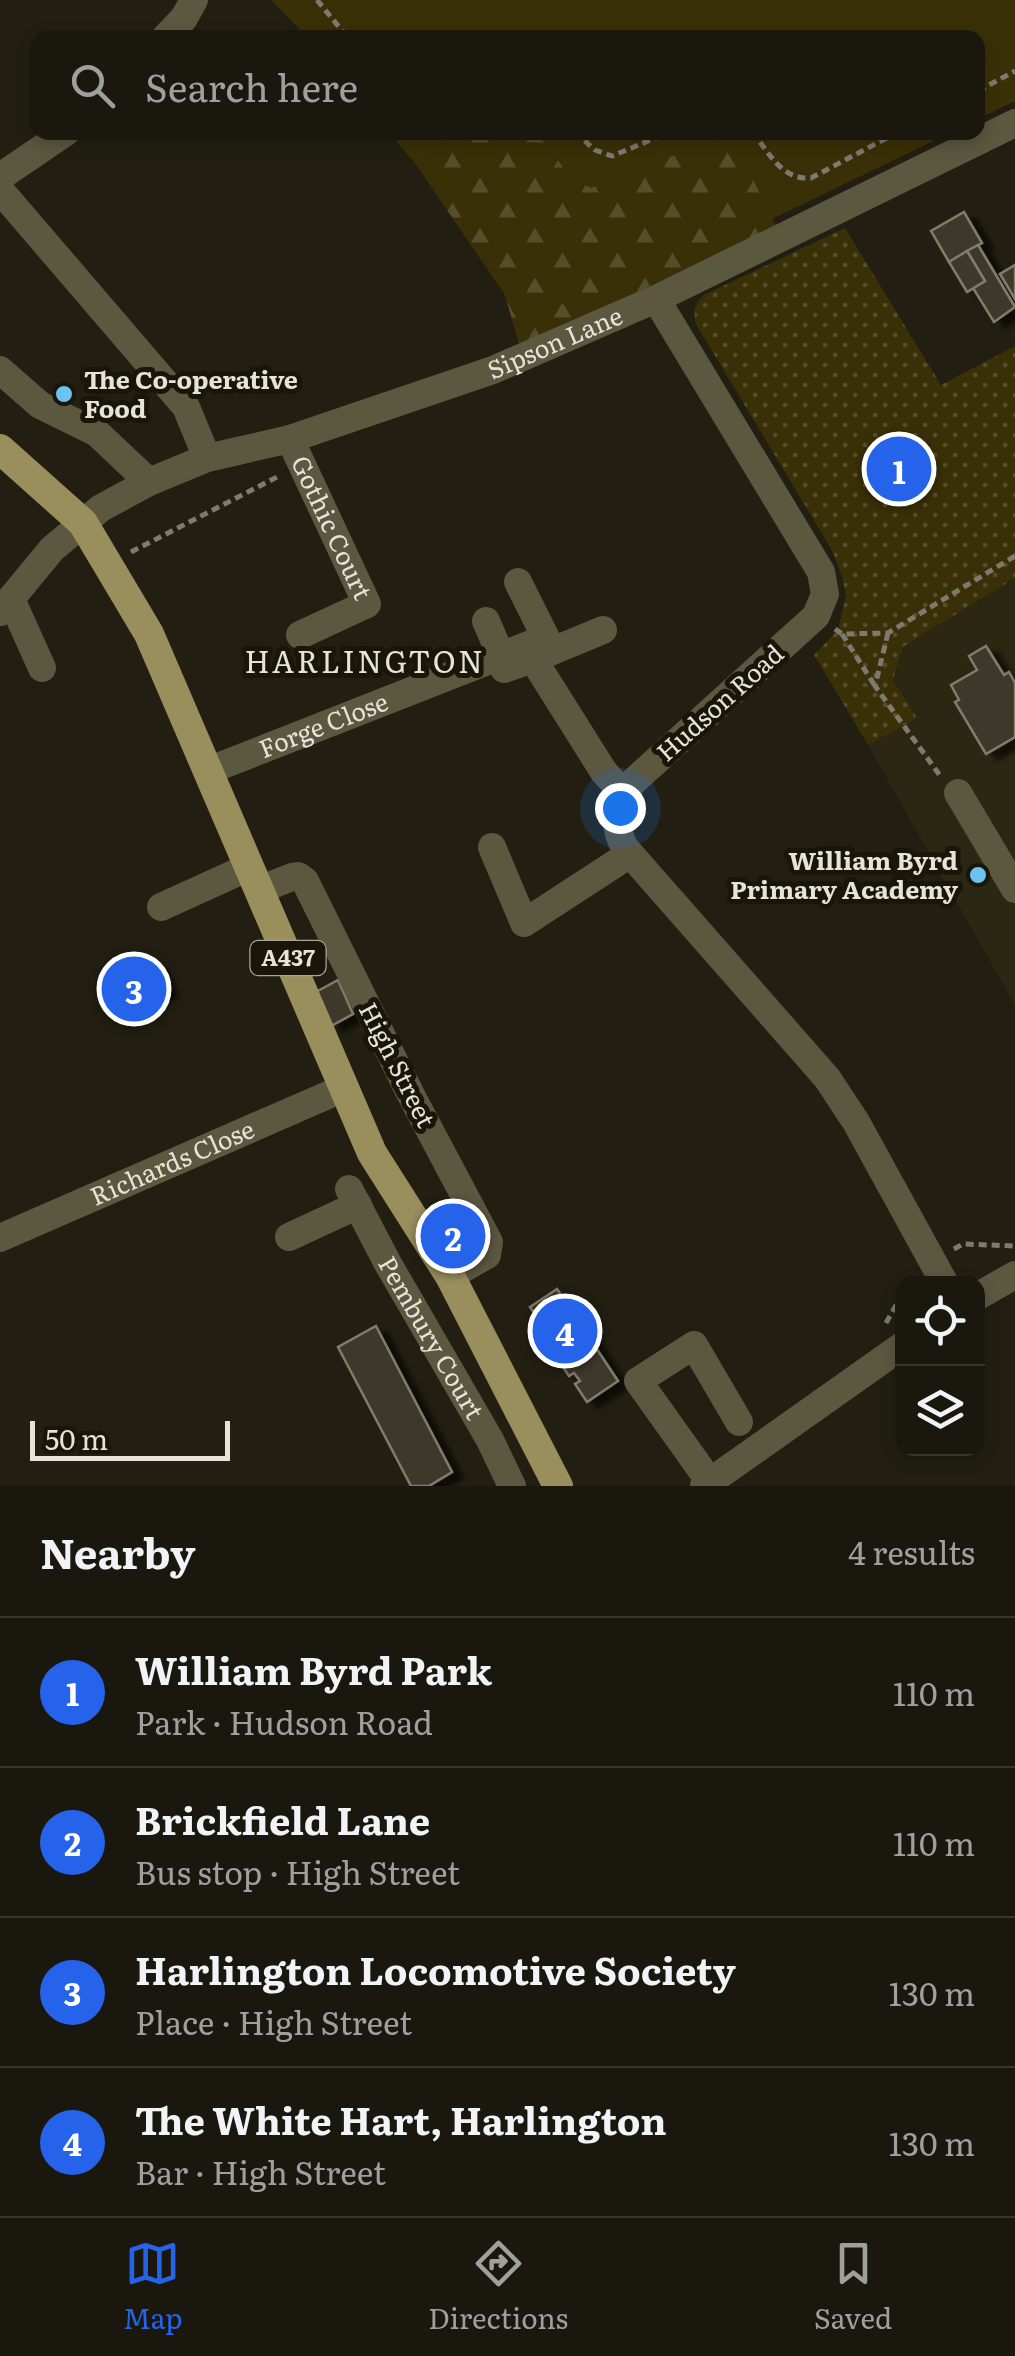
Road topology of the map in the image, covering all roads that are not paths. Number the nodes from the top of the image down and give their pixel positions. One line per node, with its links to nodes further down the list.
1 (194, 0): 2 (street)
2 (173, 30)
3 (1015, 123): 4 (street, Sipson Lane)
4 (985, 138)
5 (54, 140): 7 (street)
6 (981, 140): 9 (street, Sipson Lane)
7 (0, 177)
8 (0, 190): 13 (street)
9 (656, 300): 12 (street, Sipson Lane); 27 (street, Hudson Road)
10 (0, 370): 14 (street)
11 (0, 449): 15 (main road, A437)
12 (296, 452): 13 (street, Sipson Lane); 20 (street, Gothic Court)
13 (207, 458): 14 (street, Sipson Lane)
14 (148, 482): 15 (street, Sipson Lane)
15 (84, 523): 17 (street, Sipson Lane); 25 (main road, A437)
16 (518, 582): 21 (street, Forge Close)
17 (6, 605): 23 (street)
18 (486, 621): 21 (street)
19 (603, 630): 22 (street)
20 (300, 635)
21 (501, 656): 25 (street, Forge Close)
22 (533, 659): 24 (street); 27 (street)
23 (42, 668)
24 (480, 678)
25 (210, 770): 30 (main road, A437)
26 (958, 793): 31 (street)
27 (624, 794): 29 (street)
28 (492, 848): 29 (street)
29 (630, 854): 38 (street)
30 (254, 878): 32 (street, High Street); 33 (main road, A437); 37 (street, High Street)
31 (1015, 888)
32 (161, 907)
33 (344, 1088): 35 (street, Richards Close); 37 (main road, A437)
34 (290, 1237): 43 (street, Pembury Court)
35 (0, 1238)
36 (1015, 1275): 39 (street)
37 (450, 1276): 44 (main road, A437)
38 (942, 1276)
39 (985, 1292)
40 (895, 1351): 42 (street)
41 (740, 1422): 42 (street)
42 (707, 1484)
43 (512, 1486)
44 (558, 1486)

